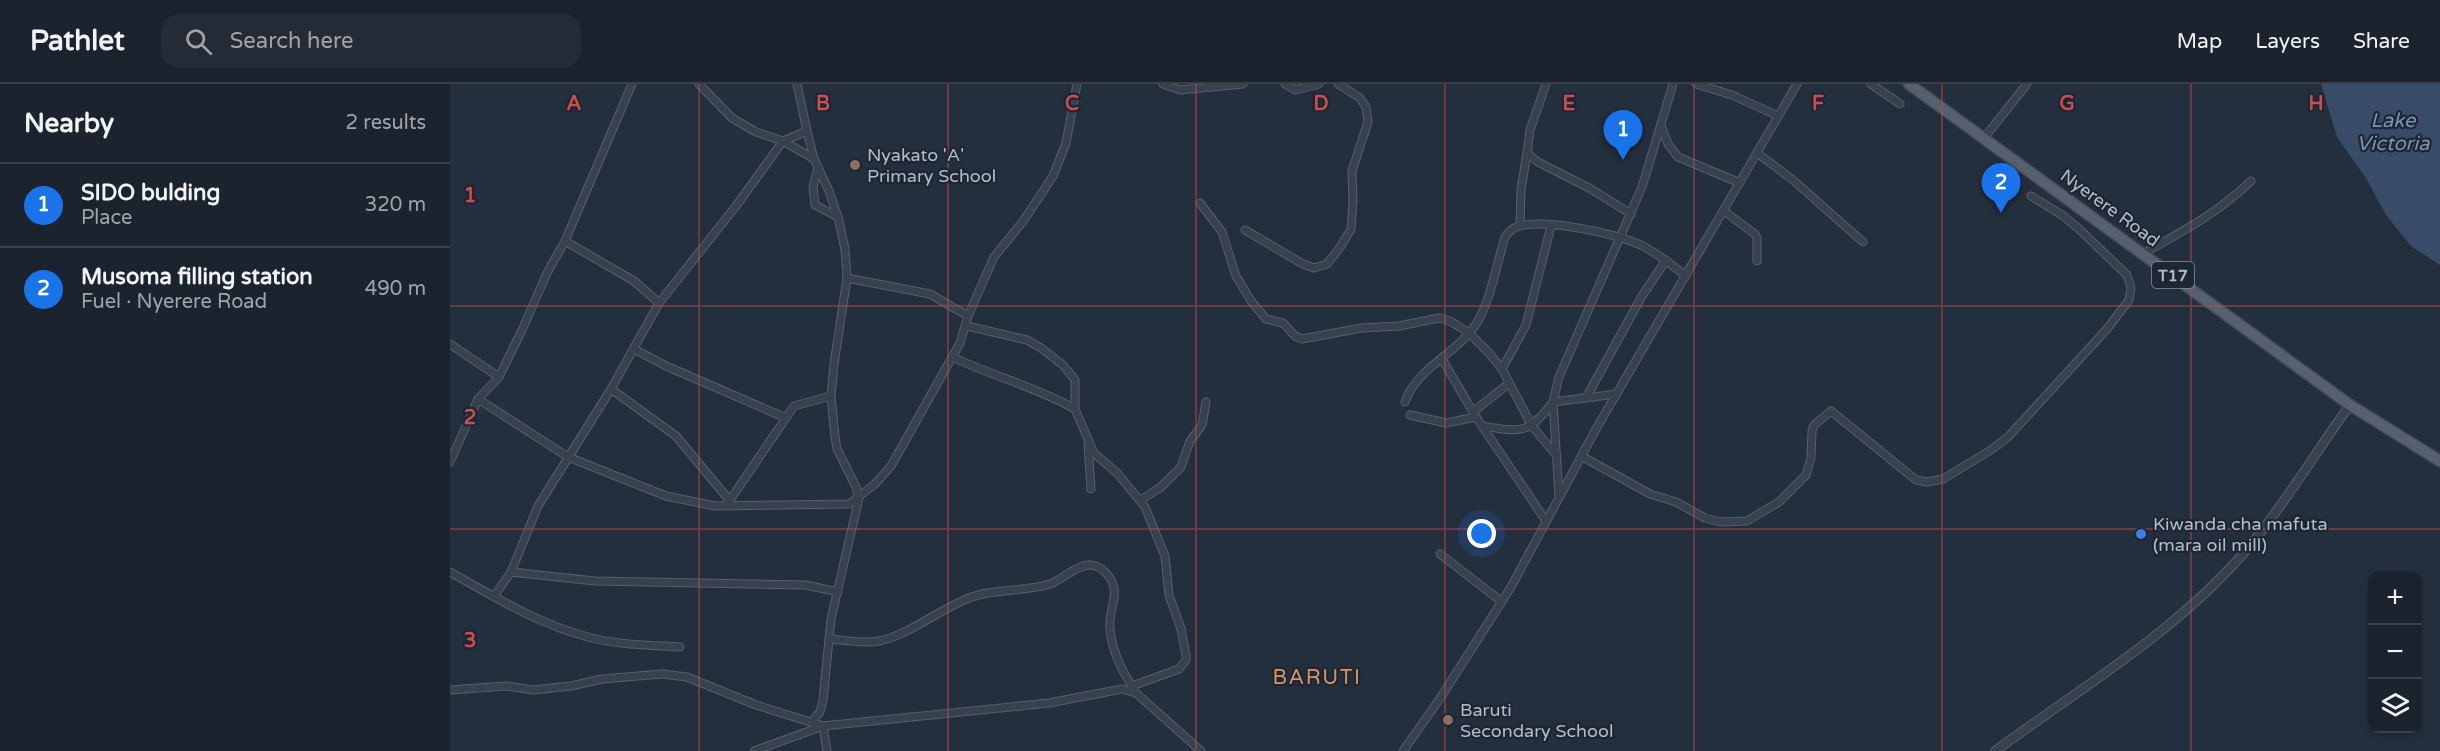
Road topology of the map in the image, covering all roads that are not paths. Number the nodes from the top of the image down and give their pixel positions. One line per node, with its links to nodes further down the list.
1 (632, 84): 37 (street)
2 (699, 84): 22 (street)
3 (797, 84): 20 (street)
4 (1077, 84): 45 (street)
5 (1163, 84): 6 (street)
6 (1243, 84)
7 (1285, 84): 8 (street)
8 (1319, 84)
9 (1338, 84): 35 (street)
10 (1546, 84): 23 (street)
11 (1673, 84): 19 (street)
12 (1696, 84): 18 (street)
13 (1871, 84): 17 (street)
14 (1909, 84): 21 (main road, Nyerere Road / T17)
15 (2027, 84): 21 (street)
16 (1795, 85): 18 (street)
17 (1900, 104)
18 (1778, 116): 24 (street)
19 (1661, 126): 27 (street); 31 (street)
20 (807, 131): 22 (street); 25 (street)
21 (1984, 138): 39 (main road, Nyerere Road / T17)
22 (783, 141): 25 (street); 44 (street)
23 (1527, 153): 31 (street); 33 (street)
24 (1757, 153): 27 (street); 38 (street)
25 (816, 163): 32 (street); 32 (street)
26 (2251, 181): 39 (street)
27 (1740, 183): 30 (street)
28 (2031, 196): 73 (street)
29 (1200, 203): 47 (street)
30 (1724, 211): 41 (street); 42 (street)
31 (1631, 214): 36 (street)
32 (838, 217): 43 (street)
33 (1520, 226): 34 (street); 47 (street)
34 (1551, 226): 36 (street); 52 (street)
35 (1245, 230)
36 (1622, 237): 40 (street); 62 (street)
37 (565, 241): 44 (street); 53 (street)
38 (1863, 242)
39 (2144, 253): 63 (main road, Nyerere Road / T17)
40 (1666, 260): 42 (street); 58 (street)
41 (1757, 261)
42 (1686, 276): 56 (street)
43 (847, 278): 45 (street); 57 (street)
44 (659, 303): 49 (street)
45 (968, 316): 46 (street)
46 (967, 326): 50 (street); 64 (street)
47 (1469, 333): 51 (street); 52 (street)
48 (450, 344): 53 (street)
49 (634, 349): 55 (street); 67 (street)
50 (952, 357): 64 (street); 78 (street)
51 (1442, 359): 61 (street); 66 (street)
52 (1502, 369): 54 (street)
53 (499, 376): 59 (street)
54 (1508, 384): 66 (street); 69 (street)
55 (611, 389): 72 (street); 80 (street)
56 (1617, 394): 58 (street); 73 (street)
57 (831, 396): 67 (street); 78 (street)
58 (1587, 396): 62 (street)
59 (478, 399): 72 (street); 75 (street)
60 (1206, 402): 79 (street)
61 (1405, 402)
62 (1553, 402): 69 (street); 71 (street)
63 (2350, 405): 74 (main road, Nyerere Road / T17); 98 (street)
64 (1075, 410): 70 (street)
65 (1410, 415): 66 (street)
66 (1475, 415): 68 (street)
67 (786, 418): 80 (street)
68 (1482, 426): 69 (street); 81 (street)
69 (1532, 426): 71 (street)
70 (1088, 442): 76 (street); 79 (street)
71 (1556, 454): 77 (street)
72 (568, 457): 80 (street); 84 (street)
73 (1583, 457): 77 (street)
74 (2440, 461)
75 (450, 462)
76 (1091, 489)
77 (1560, 497): 81 (street)
78 (859, 498): 80 (street); 85 (street)
79 (1141, 500): 91 (street)
80 (728, 503)
81 (1546, 521): 87 (street)
82 (1440, 554): 87 (street)
83 (450, 572): 86 (street)
84 (512, 572): 85 (street); 86 (street)
85 (838, 592): 88 (street)
86 (494, 596): 89 (street)
87 (1502, 602): 97 (street)
88 (829, 639): 91 (street); 92 (street)
89 (680, 647)
90 (450, 690): 92 (street)
91 (1134, 690): 93 (street); 96 (street)
92 (811, 722): 93 (street)
93 (823, 726): 94 (street); 95 (street)
94 (754, 751)
95 (827, 751)
96 (1201, 751)
97 (1403, 751)
98 (1995, 751)

